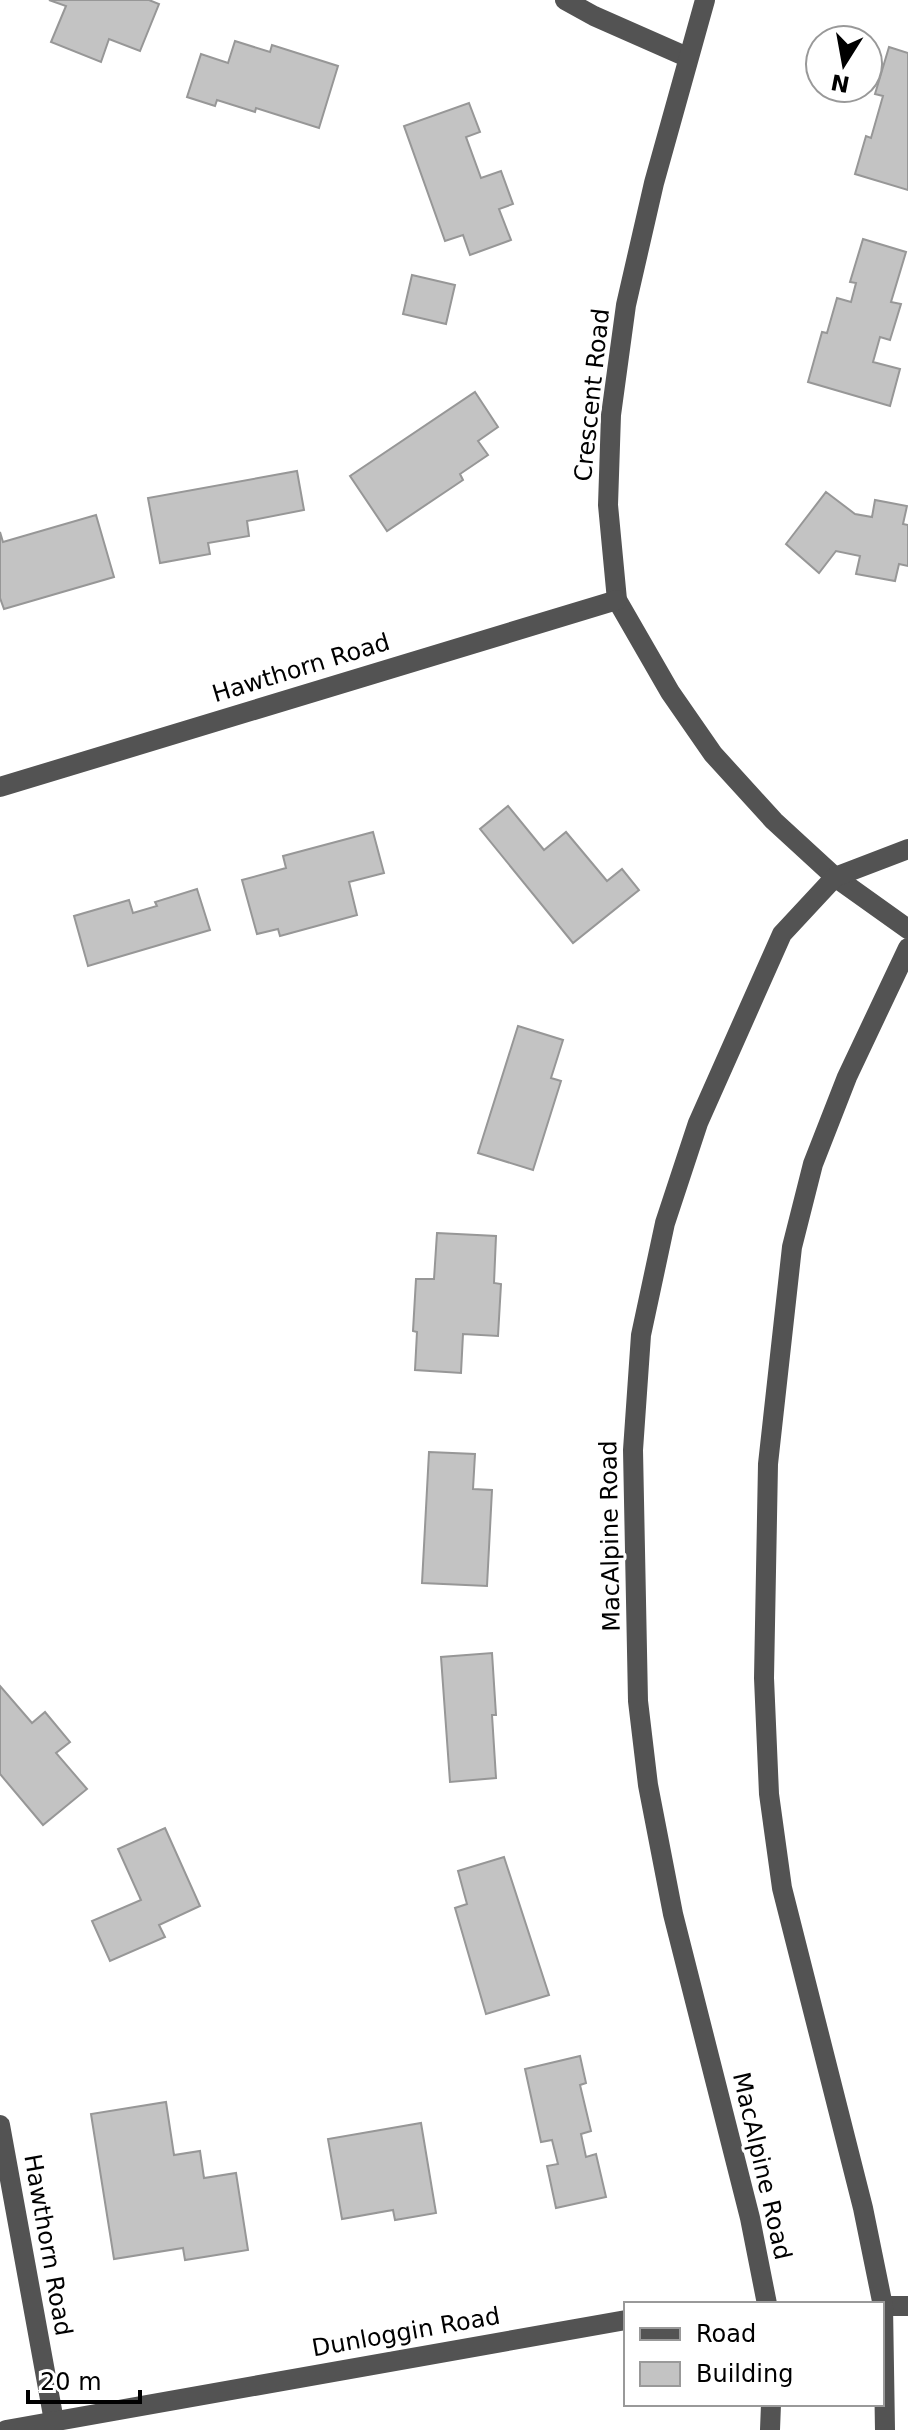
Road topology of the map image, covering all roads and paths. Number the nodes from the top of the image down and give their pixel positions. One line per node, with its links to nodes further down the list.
1 (565, 0): 3 (street)
2 (705, 0): 3 (street, Crescent Road)
3 (687, 57): 4 (street, Crescent Road)
4 (617, 600): 5 (street, Hawthorn Road); 7 (street, Crescent Road)
5 (0, 787)
6 (908, 849): 7 (street, MacAlpine Road)
7 (835, 877): 8 (street, Crescent Road); 11 (street, MacAlpine Road)
8 (908, 929)
9 (908, 948): 12 (street)
10 (0, 2125): 18 (street, Hawthorn Road)
11 (767, 2302)
12 (881, 2302)
13 (884, 2306): 14 (street)
14 (908, 2306)
15 (624, 2320): 18 (street, Dunloggin Road)
16 (884, 2389): 21 (street)
17 (771, 2406): 20 (street)
18 (54, 2421): 19 (street, Dunloggin Road)
19 (6, 2430)
20 (770, 2430)
21 (885, 2430)

